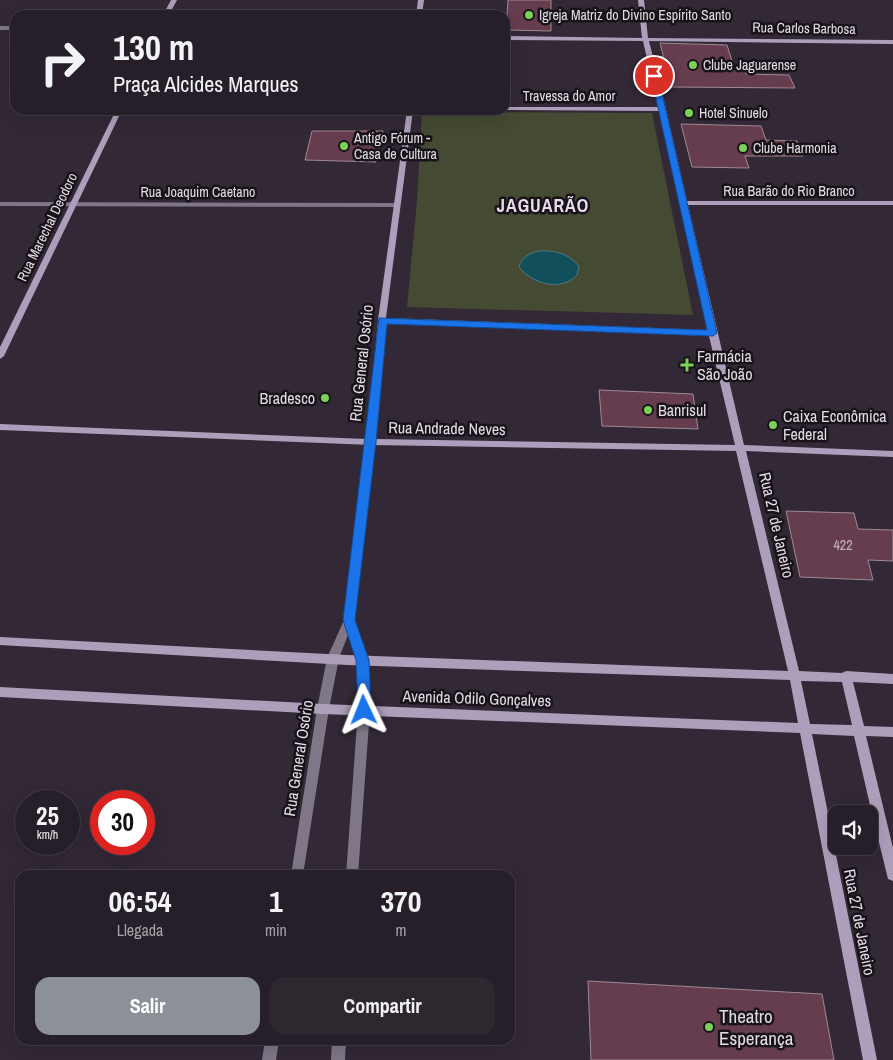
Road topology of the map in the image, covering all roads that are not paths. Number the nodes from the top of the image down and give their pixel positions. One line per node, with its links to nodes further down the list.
1 (641, 0): 3 (street, Rua 27 de Janeiro)
2 (510, 38): 3 (street, Rua Carlos Barbosa)
3 (645, 39): 4 (street, Rua Carlos Barbosa); 6 (street, Rua 27 de Janeiro)
4 (893, 42)
5 (510, 109): 6 (street, Travessa do Amor)
6 (662, 109): 9 (street, Rua 27 de Janeiro)
7 (116, 115): 11 (street, Rua Marechal Deodoro)
8 (409, 115): 13 (street, Rua General Osório)
9 (684, 203): 12 (street, Rua Barão do Rio Branco); 15 (street, Rua 27 de Janeiro)
10 (0, 204): 11 (street, Rua Joaquim Caetano)
11 (72, 204): 13 (street, Rua Joaquim Caetano); 16 (street, Rua Marechal Deodoro)
12 (893, 204)
13 (396, 205): 14 (street, Rua General Osório)
14 (382, 320): 15 (street); 18 (street, Rua General Osório)
15 (713, 333): 19 (street, Rua 27 de Janeiro)
16 (0, 356)
17 (0, 426): 18 (street, Rua Andrade Neves)
18 (370, 442): 19 (street, Rua Andrade Neves); 21 (street, Rua General Osório)
19 (741, 448): 20 (street, Rua Andrade Neves); 25 (street, Rua 27 de Janeiro)
20 (893, 454)
21 (349, 620): 23 (street, Rua General Osório); 24 (street, Rua General Osório)
22 (0, 641): 23 (street)
23 (333, 658): 24 (street); 29 (street, Rua General Osório)
24 (362, 660): 25 (street); 30 (street, Rua General Osório)
25 (794, 674): 26 (street); 31 (street, Rua 27 de Janeiro)
26 (846, 676): 27 (street); 32 (street)
27 (893, 679)
28 (0, 692): 29 (street, Avenida Odilo Gonçalves)
29 (323, 709): 30 (street, Avenida Odilo Gonçalves); 38 (street, Rua General Osório)
30 (364, 710): 31 (street, Avenida Odilo Gonçalves); 39 (street, Rua General Osório)
31 (805, 728): 32 (street, Avenida Odilo Gonçalves); 35 (street, Rua 27 de Janeiro)
32 (860, 731): 33 (street, Avenida Odilo Gonçalves); 34 (street)
33 (893, 732)
34 (872, 805)
35 (828, 816)
36 (878, 833): 40 (street)
37 (835, 855): 45 (street, Rua 27 de Janeiro)
38 (298, 870)
39 (352, 870)
40 (893, 876)
41 (271, 1045): 43 (street)
42 (339, 1045): 44 (street)
43 (269, 1060)
44 (338, 1060)
45 (870, 1060)

